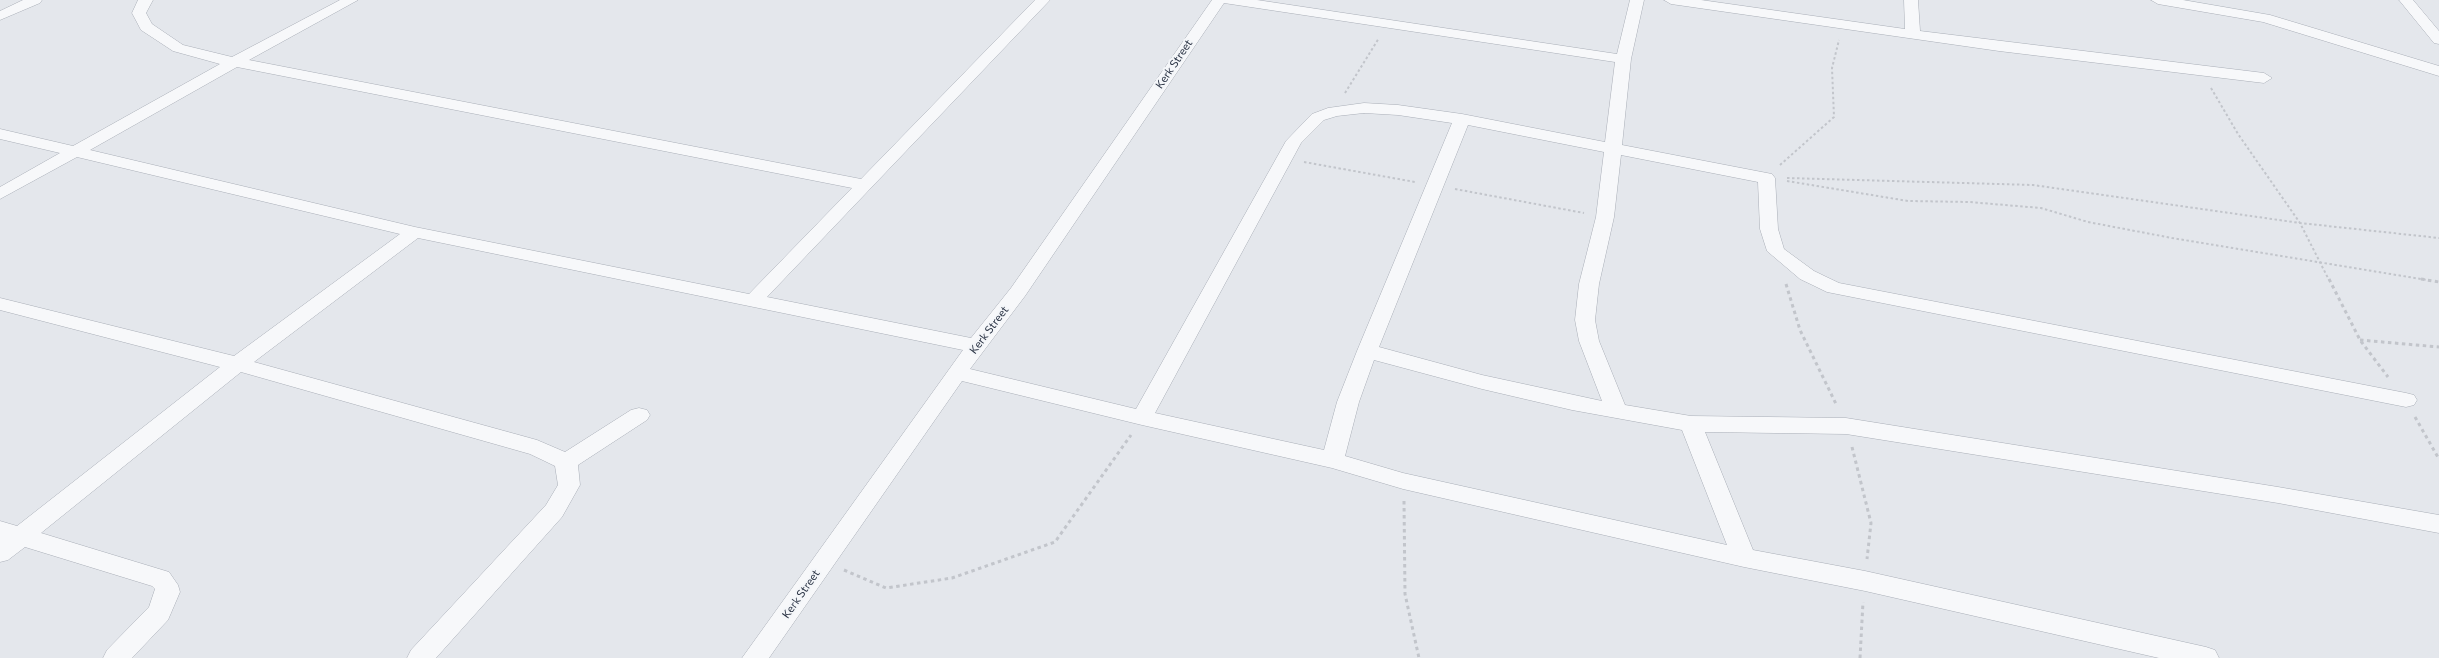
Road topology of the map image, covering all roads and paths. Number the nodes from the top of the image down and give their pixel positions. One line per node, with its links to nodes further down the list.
1 (35, 0): 12 (street)
2 (146, 0): 18 (street)
3 (351, 0): 18 (street)
4 (1043, 0): 28 (street)
5 (1219, 0): 39 (street, Kerk Street)
6 (1228, 0): 13 (street)
7 (1637, 0): 17 (street)
8 (1671, 0): 14 (street)
9 (1911, 0): 14 (street)
10 (2158, 0): 19 (street)
11 (2406, 0): 16 (street)
12 (0, 16)
13 (1388, 24): 17 (street); 22 (path)
14 (1912, 34): 20 (street)
15 (1839, 40): 27 (path)
16 (2439, 40)
17 (1623, 59): 25 (street)
18 (234, 62): 26 (street); 28 (street)
19 (2439, 71)
20 (2201, 72): 21 (street); 30 (path)
21 (2264, 78)
22 (1334, 111): 23 (street); 47 (street)
23 (1462, 119): 25 (street); 41 (street)
24 (0, 134): 26 (street)
25 (1613, 148): 27 (street); 45 (street)
26 (75, 150): 29 (street); 31 (street)
27 (1766, 178): 30 (path); 33 (street); 34 (path)
28 (864, 185): 36 (street)
29 (0, 194)
30 (2300, 223): 32 (path); 34 (path)
31 (415, 232): 36 (street); 42 (street)
32 (2439, 238)
33 (1776, 251): 44 (street); 49 (path)
34 (2319, 261): 35 (path); 38 (path)
35 (2439, 282)
36 (754, 301): 39 (street)
37 (0, 304): 42 (street)
38 (2360, 340): 40 (path); 44 (path)
39 (976, 346): 43 (street, Kerk Street)
40 (2439, 346)
41 (1368, 351): 45 (street); 51 (street)
42 (237, 364): 52 (street); 55 (street)
43 (957, 372): 47 (street); 58 (street, Kerk Street)
44 (2406, 400): 50 (path)
45 (1617, 411): 48 (street)
46 (638, 415): 52 (street)
47 (1142, 418): 51 (street); 58 (path)
48 (1690, 424): 49 (street); 57 (street)
49 (1846, 426): 54 (street); 59 (path)
50 (2439, 459)
51 (1333, 460): 53 (street)
52 (566, 462): 61 (street)
53 (1403, 481): 57 (street); 63 (path)
54 (2439, 524)
55 (10, 534): 56 (street); 60 (street)
56 (0, 553)
57 (1744, 558): 59 (street)
58 (824, 562): 62 (street, Kerk Street)
59 (1865, 581): 64 (path); 65 (street)
60 (116, 658)
61 (420, 658)
62 (755, 658)
63 (1419, 658)
64 (1860, 658)
65 (2206, 658)

